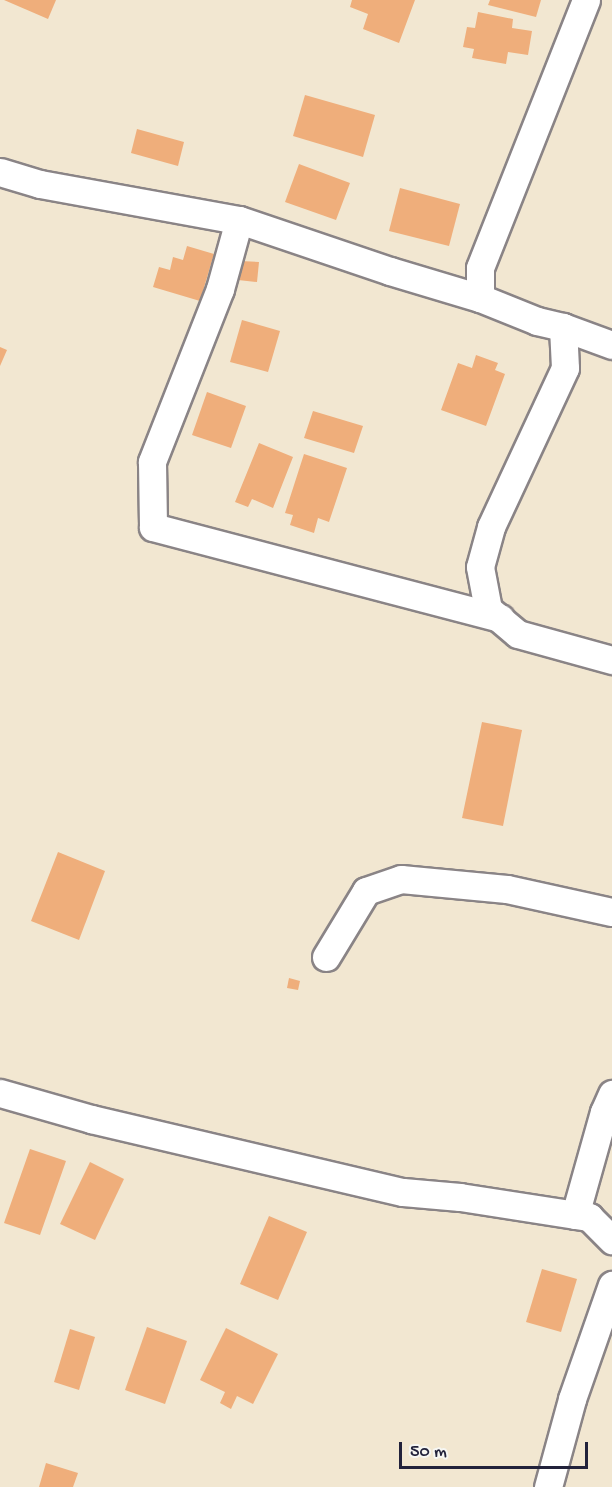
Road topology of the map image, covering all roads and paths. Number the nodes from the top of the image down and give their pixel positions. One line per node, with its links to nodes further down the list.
1 (586, 0): 4 (street)
2 (0, 172): 3 (street)
3 (239, 220): 4 (street); 7 (street)
4 (480, 298): 5 (street)
5 (563, 327): 6 (street); 7 (street)
6 (612, 345)
7 (500, 618): 8 (street)
8 (612, 660)
9 (612, 912): 10 (street)
10 (326, 957)
11 (0, 1094): 13 (street)
12 (612, 1094): 13 (street)
13 (575, 1215): 14 (street)
14 (612, 1240)
15 (612, 1286): 16 (street)
16 (548, 1487)

